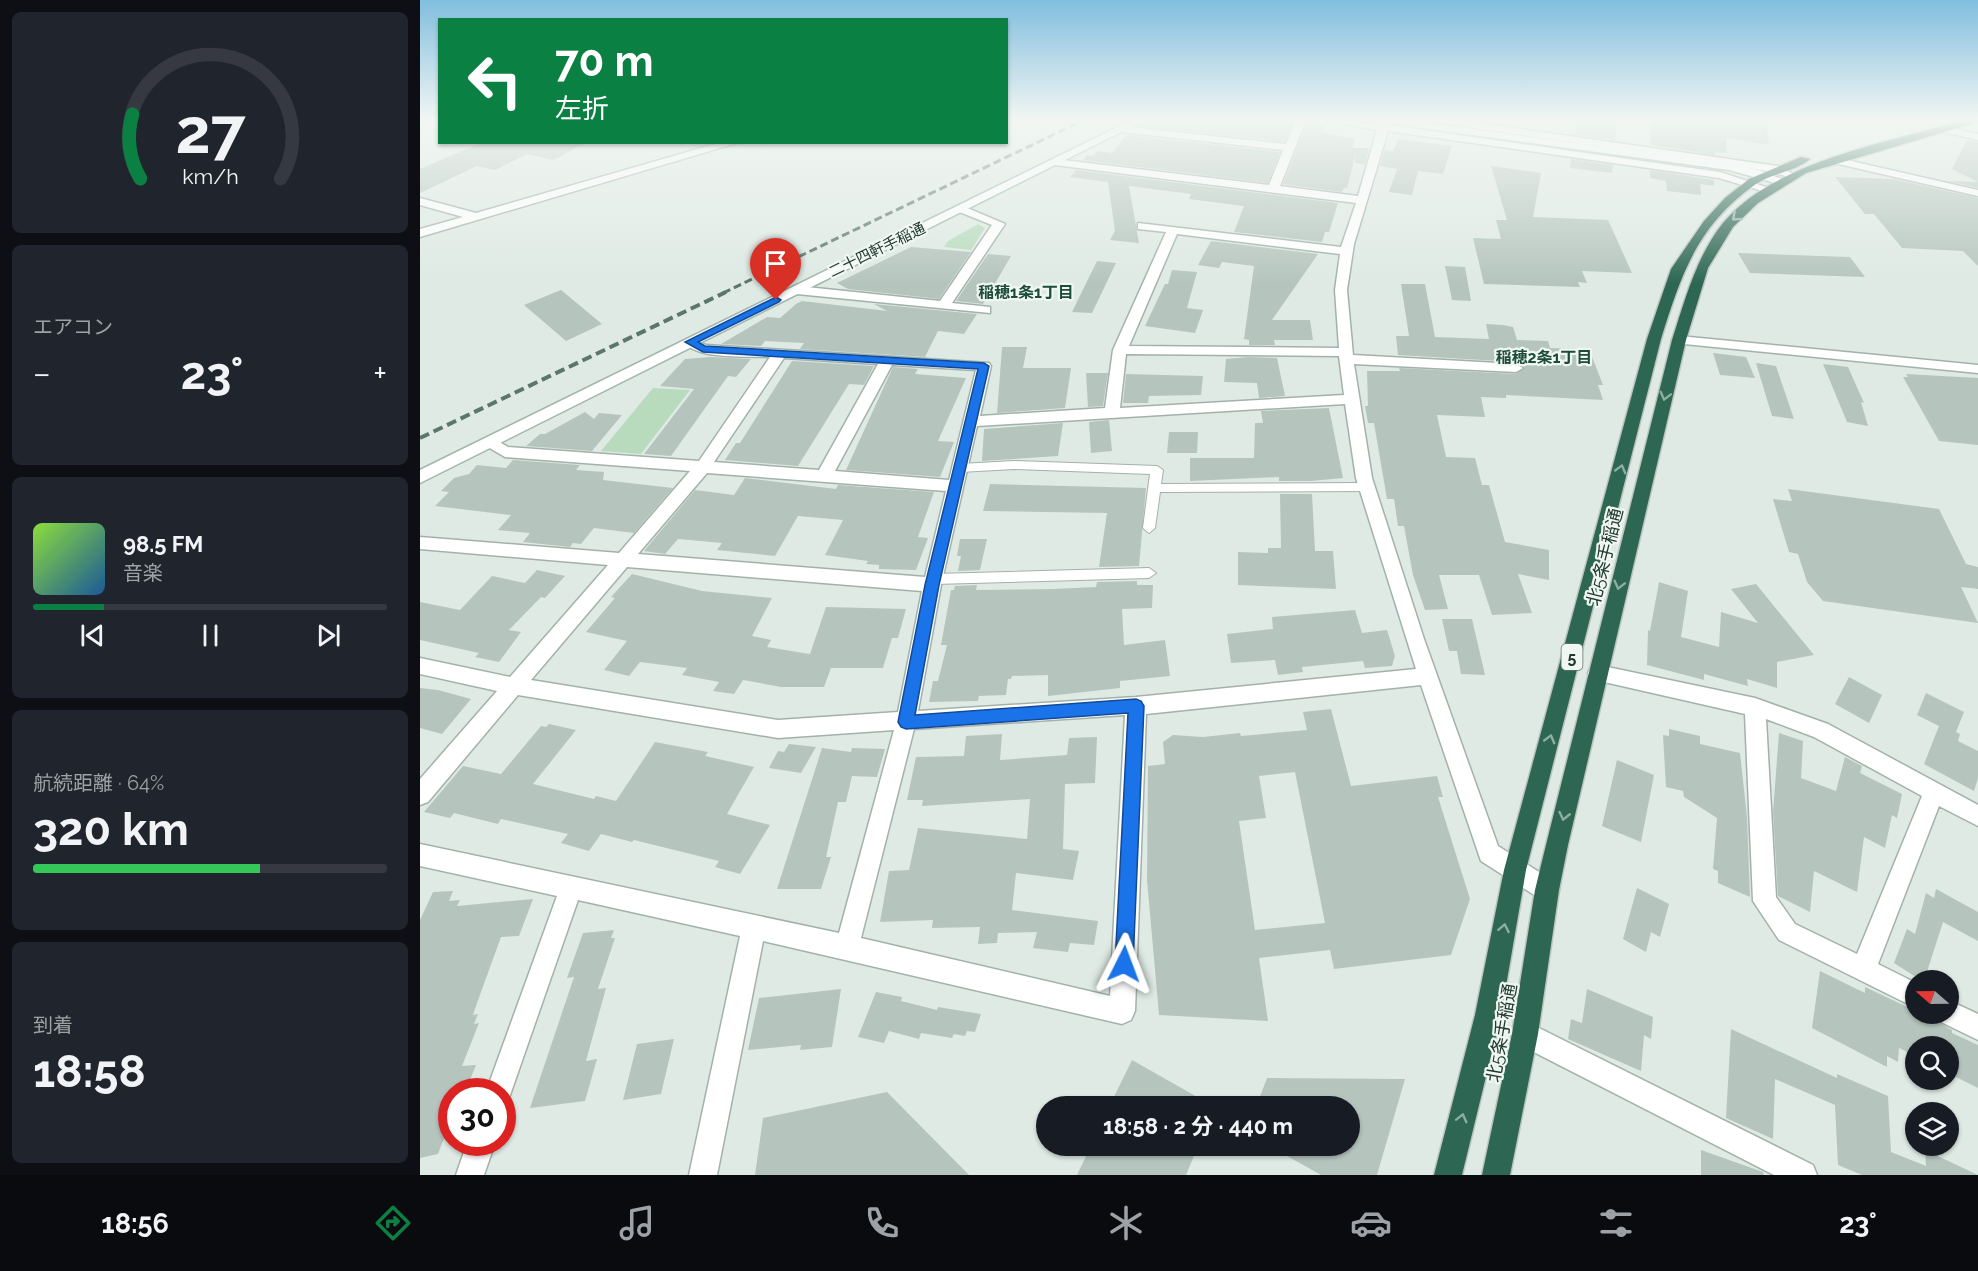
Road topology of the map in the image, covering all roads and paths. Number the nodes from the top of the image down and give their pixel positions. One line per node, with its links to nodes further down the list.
1 (622, 175): 18 (street)
2 (1029, 175): 17 (street, 二十四軒手稲通)
3 (1159, 175): 13 (street)
4 (1279, 175): 13 (street)
5 (1371, 175): 15 (street)
6 (1719, 175): 12 (street)
7 (1749, 175): 12 (street)
8 (1758, 175): 12 (street)
9 (1785, 175): 12 (highway, 北5条手稲通 / 5)
10 (1788, 175): 12 (highway, 北5条手稲通 / 5)
11 (1899, 175): 14 (street)
12 (1773, 179): 26 (highway, 北5条手稲通 / 5, one-way to 26); 60 (highway, 北5条手稲通 / 5, one-way to 12)
13 (1273, 189): 15 (street)
14 (1978, 193)
15 (1363, 200): 22 (street)
16 (420, 201): 18 (street)
17 (961, 209): 23 (street, 二十四軒手稲通); 24 (street)
18 (476, 217): 21 (street)
19 (1142, 226): 20 (street)
20 (1173, 230): 22 (street); 28 (street)
21 (420, 233)
22 (1347, 251): 30 (street)
23 (797, 290): 24 (street); 27 (street, 二十四軒手稲通)
24 (944, 306): 25 (street)
25 (985, 310)
26 (1679, 340): 33 (street); 50 (highway, 北5条手稲通 / 5, one-way to 50)
27 (690, 342): 29 (street); 37 (street, 二十四軒手稲通)
28 (1120, 350): 30 (street); 35 (street)
29 (780, 353): 31 (street); 38 (street)
30 (1346, 356): 32 (street); 34 (street)
31 (887, 360): 36 (street); 39 (street)
32 (1516, 368)
33 (1978, 369)
34 (1352, 399): 35 (street); 42 (street)
35 (1112, 411): 36 (street)
36 (971, 421): 41 (street)
37 (489, 443): 38 (street); 40 (street, 二十四軒手稲通)
38 (703, 467): 39 (street); 46 (street)
39 (824, 476): 41 (street)
40 (420, 477)
41 (958, 477): 43 (lane); 48 (street)
42 (1367, 487): 43 (lane); 51 (street)
43 (1155, 488): 44 (lane)
44 (1149, 528)
45 (420, 543): 46 (street)
46 (622, 560): 48 (street); 52 (street)
47 (1149, 573): 48 (lane)
48 (933, 582): 55 (street)
49 (420, 666): 52 (street)
50 (1598, 673): 54 (street); 62 (highway, 北5条手稲通 / 5, one-way to 62)
51 (1429, 676): 53 (street); 60 (street)
52 (513, 686): 55 (street); 57 (street)
53 (1136, 706): 55 (street); 64 (street)
54 (1755, 707): 56 (street); 65 (street)
55 (906, 722): 64 (street)
56 (1934, 792): 58 (street); 65 (street)
57 (420, 795)
58 (1978, 816)
59 (420, 855): 61 (street)
60 (1515, 870): 62 (street); 74 (highway, 北5条手稲通 / 5, one-way to 60)
61 (571, 888): 63 (street); 70 (street)
62 (1547, 890): 69 (highway, 北5条手稲通 / 5)
63 (754, 926): 64 (street); 73 (street)
64 (848, 946)
65 (1863, 970): 66 (street)
66 (1905, 991)
67 (1959, 1018): 68 (street)
68 (1978, 1027)
69 (1525, 1034): 75 (highway, 北5条手稲通 / 5); 76 (street)
70 (504, 1078)
71 (477, 1156): 72 (street)
72 (470, 1175)
73 (703, 1175)
74 (1448, 1175)
75 (1496, 1175)
76 (1803, 1175)

